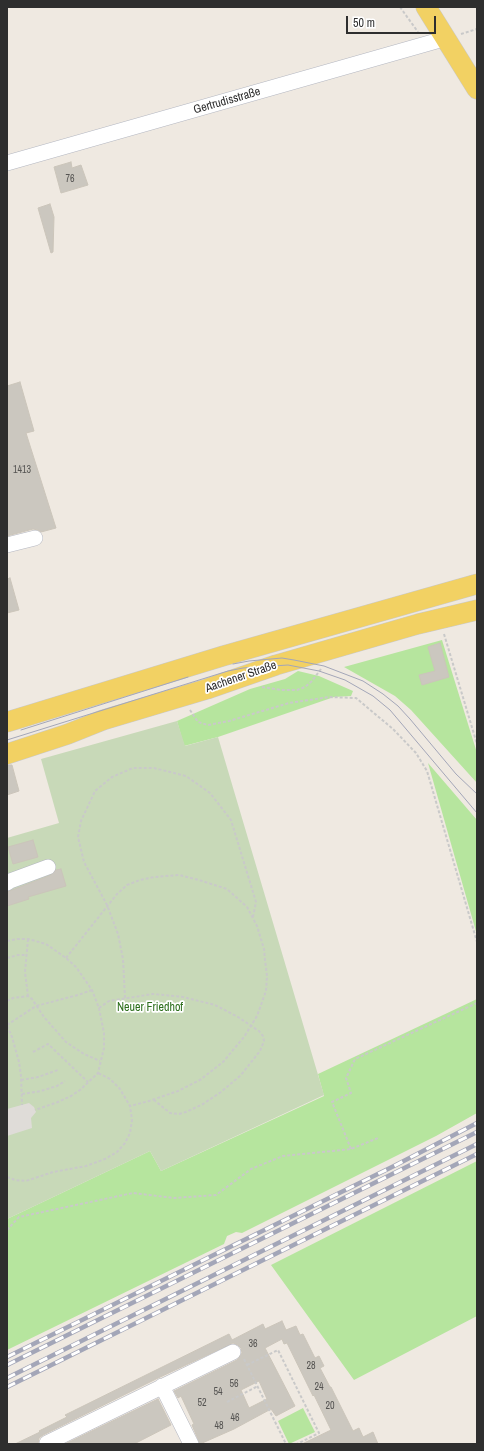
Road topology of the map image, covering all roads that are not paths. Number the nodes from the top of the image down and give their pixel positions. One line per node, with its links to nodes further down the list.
1 (426, 7): 2 (main road)
2 (454, 36): 3 (main road); 4 (lane, Gertrudisstraße)
3 (477, 89)
4 (7, 163)
5 (35, 538): 6 (lane)
6 (7, 546)
7 (477, 584): 9 (main road, Aachener Straße)
8 (477, 610): 12 (main road, Aachener Straße)
9 (7, 722)
10 (7, 733): 11 (main road)
11 (7, 740)
12 (7, 754)
13 (48, 867): 14 (lane)
14 (7, 883)
15 (233, 1352): 16 (lane)
16 (162, 1386): 17 (lane); 19 (lane)
17 (72, 1438): 18 (lane)
18 (47, 1443)
19 (191, 1444)

